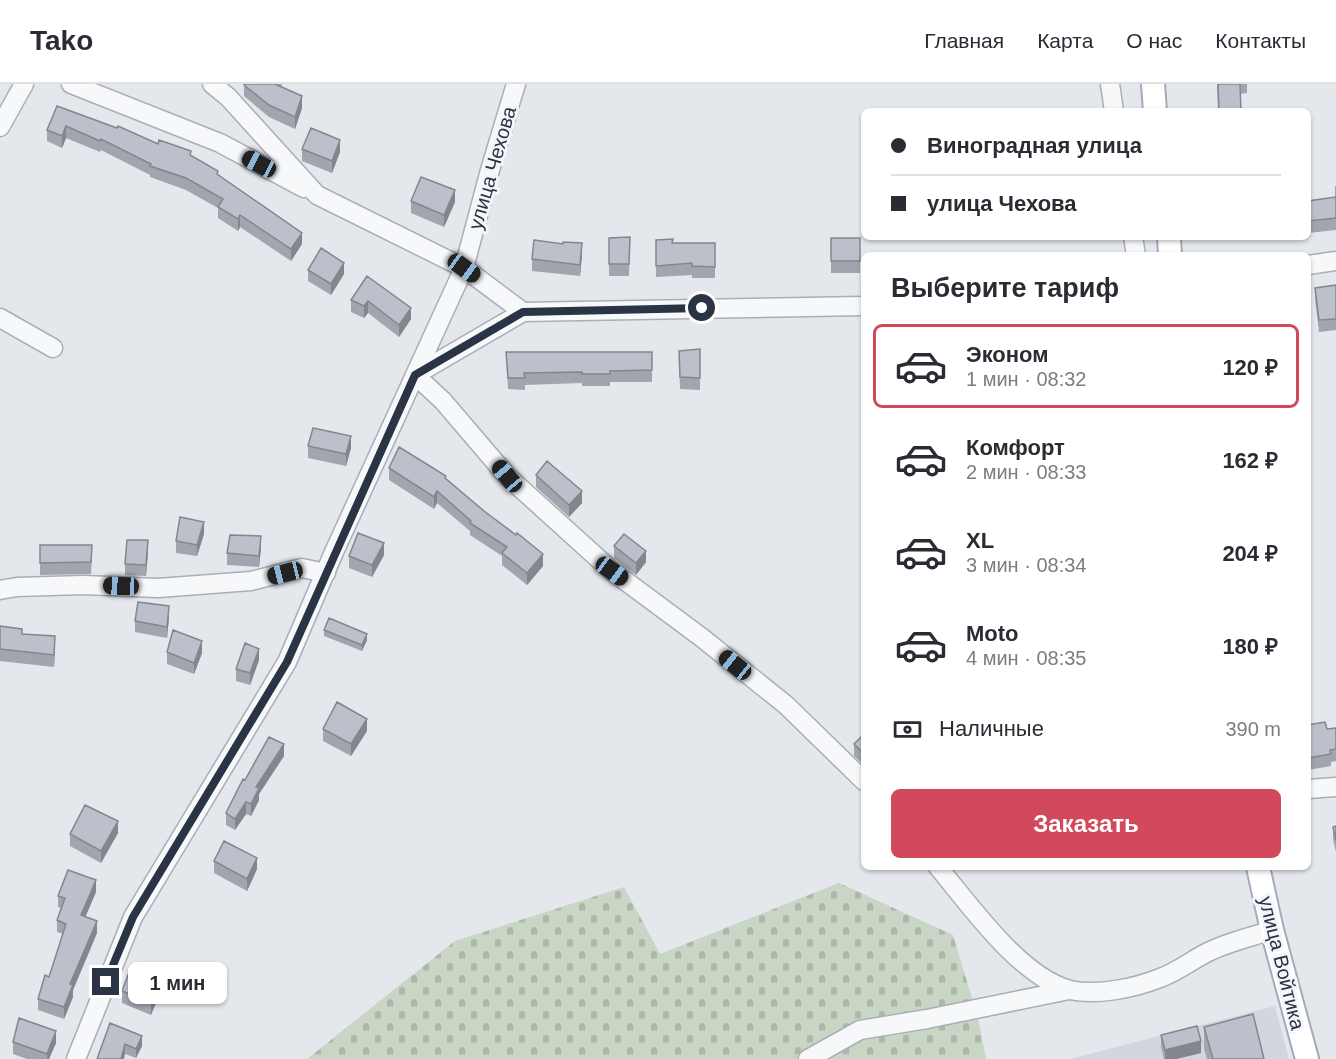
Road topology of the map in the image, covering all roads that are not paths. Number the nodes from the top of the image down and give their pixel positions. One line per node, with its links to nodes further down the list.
1 (24, 84): 9 (street)
2 (71, 84): 10 (street)
3 (212, 84): 10 (street)
4 (516, 84): 13 (street, улица Чехова)
5 (1110, 84): 7 (street)
6 (1153, 84): 8 (main road)
7 (1114, 108)
8 (1155, 108)
9 (0, 127)
10 (317, 195): 13 (street)
11 (1336, 261): 12 (street)
12 (1311, 265)
13 (464, 268): 15 (street); 18 (street, улица Чехова)
14 (861, 306): 15 (street)
15 (523, 312): 18 (street)
16 (0, 318): 17 (street)
17 (53, 348)
18 (415, 375): 19 (street, улица Чехова); 21 (street)
19 (326, 573): 20 (street); 28 (street, улица Чехова)
20 (0, 590)
21 (861, 778)
22 (1336, 787): 23 (street)
23 (1311, 789)
24 (941, 870): 27 (street)
25 (1259, 870): 26 (main road, улица Войтика)
26 (1272, 930): 27 (street); 30 (main road, улица Войтика)
27 (1069, 990): 29 (street)
28 (76, 1059)
29 (808, 1059)
30 (1307, 1059)

